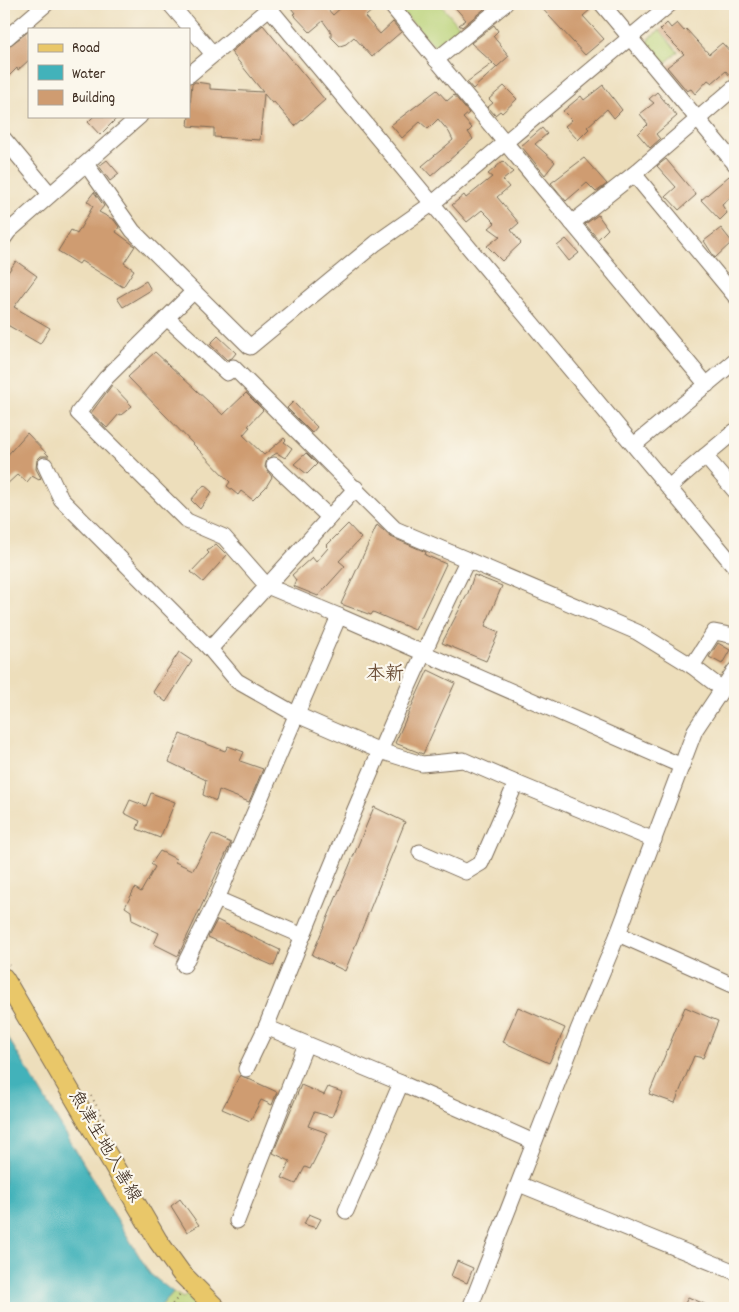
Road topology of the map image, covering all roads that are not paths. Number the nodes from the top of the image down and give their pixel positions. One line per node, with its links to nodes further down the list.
1 (46, 4): 9 (street)
2 (170, 4): 10 (street)
3 (390, 4): 11 (street)
4 (602, 4): 8 (street)
5 (670, 4): 8 (street)
6 (270, 5): 10 (street); 22 (street)
7 (498, 6): 11 (street)
8 (629, 37): 15 (street); 17 (street)
9 (4, 40)
10 (213, 54): 12 (street)
11 (436, 60): 17 (street)
12 (190, 74)
13 (735, 87): 15 (street)
14 (138, 118): 18 (street)
15 (698, 120): 19 (street); 20 (street)
16 (4, 139): 21 (street)
17 (504, 143): 22 (street); 23 (street)
18 (86, 164): 21 (street); 25 (street)
19 (735, 164)
20 (634, 174): 23 (street); 26 (street)
21 (50, 194): 24 (street)
22 (433, 203): 25 (street); 31 (street)
23 (572, 223): 29 (street)
24 (4, 238)
25 (193, 292): 27 (street)
26 (735, 296)
27 (167, 318): 36 (street); 41 (street)
28 (735, 361): 29 (street)
29 (707, 386): 31 (street)
30 (735, 431): 32 (street)
31 (634, 444): 35 (street)
32 (706, 456): 35 (street); 37 (street)
33 (274, 464): 38 (street)
34 (45, 465): 44 (street)
35 (669, 487): 40 (street)
36 (356, 488): 38 (street); 39 (street)
37 (735, 492)
38 (329, 517): 41 (street)
39 (468, 562): 45 (street); 46 (street)
40 (735, 567)
41 (267, 586): 42 (street); 44 (street)
42 (339, 616): 45 (street); 49 (street)
43 (735, 636): 46 (street)
44 (210, 649): 49 (street)
45 (423, 652): 50 (street); 51 (street)
46 (692, 666): 48 (street)
47 (735, 670): 48 (street)
48 (722, 689): 51 (street)
49 (295, 714): 50 (street); 55 (street)
50 (380, 751): 52 (street); 57 (street)
51 (682, 766): 53 (street)
52 (516, 783): 53 (street); 54 (street)
53 (654, 840): 56 (street)
54 (420, 852)
55 (217, 899): 57 (street); 58 (street)
56 (618, 934): 60 (street); 65 (street)
57 (302, 936): 61 (street)
58 (184, 965)
59 (4, 978): 70 (main road, 魚津生地入善線)
60 (735, 986)
61 (266, 1027): 62 (street); 63 (street)
62 (306, 1044): 64 (street); 68 (street)
63 (246, 1069)
64 (401, 1083): 65 (street); 67 (street)
65 (534, 1142): 66 (street)
66 (519, 1184): 69 (street); 71 (street)
67 (346, 1211)
68 (237, 1221)
69 (735, 1272)
70 (216, 1308)
71 (470, 1308)

